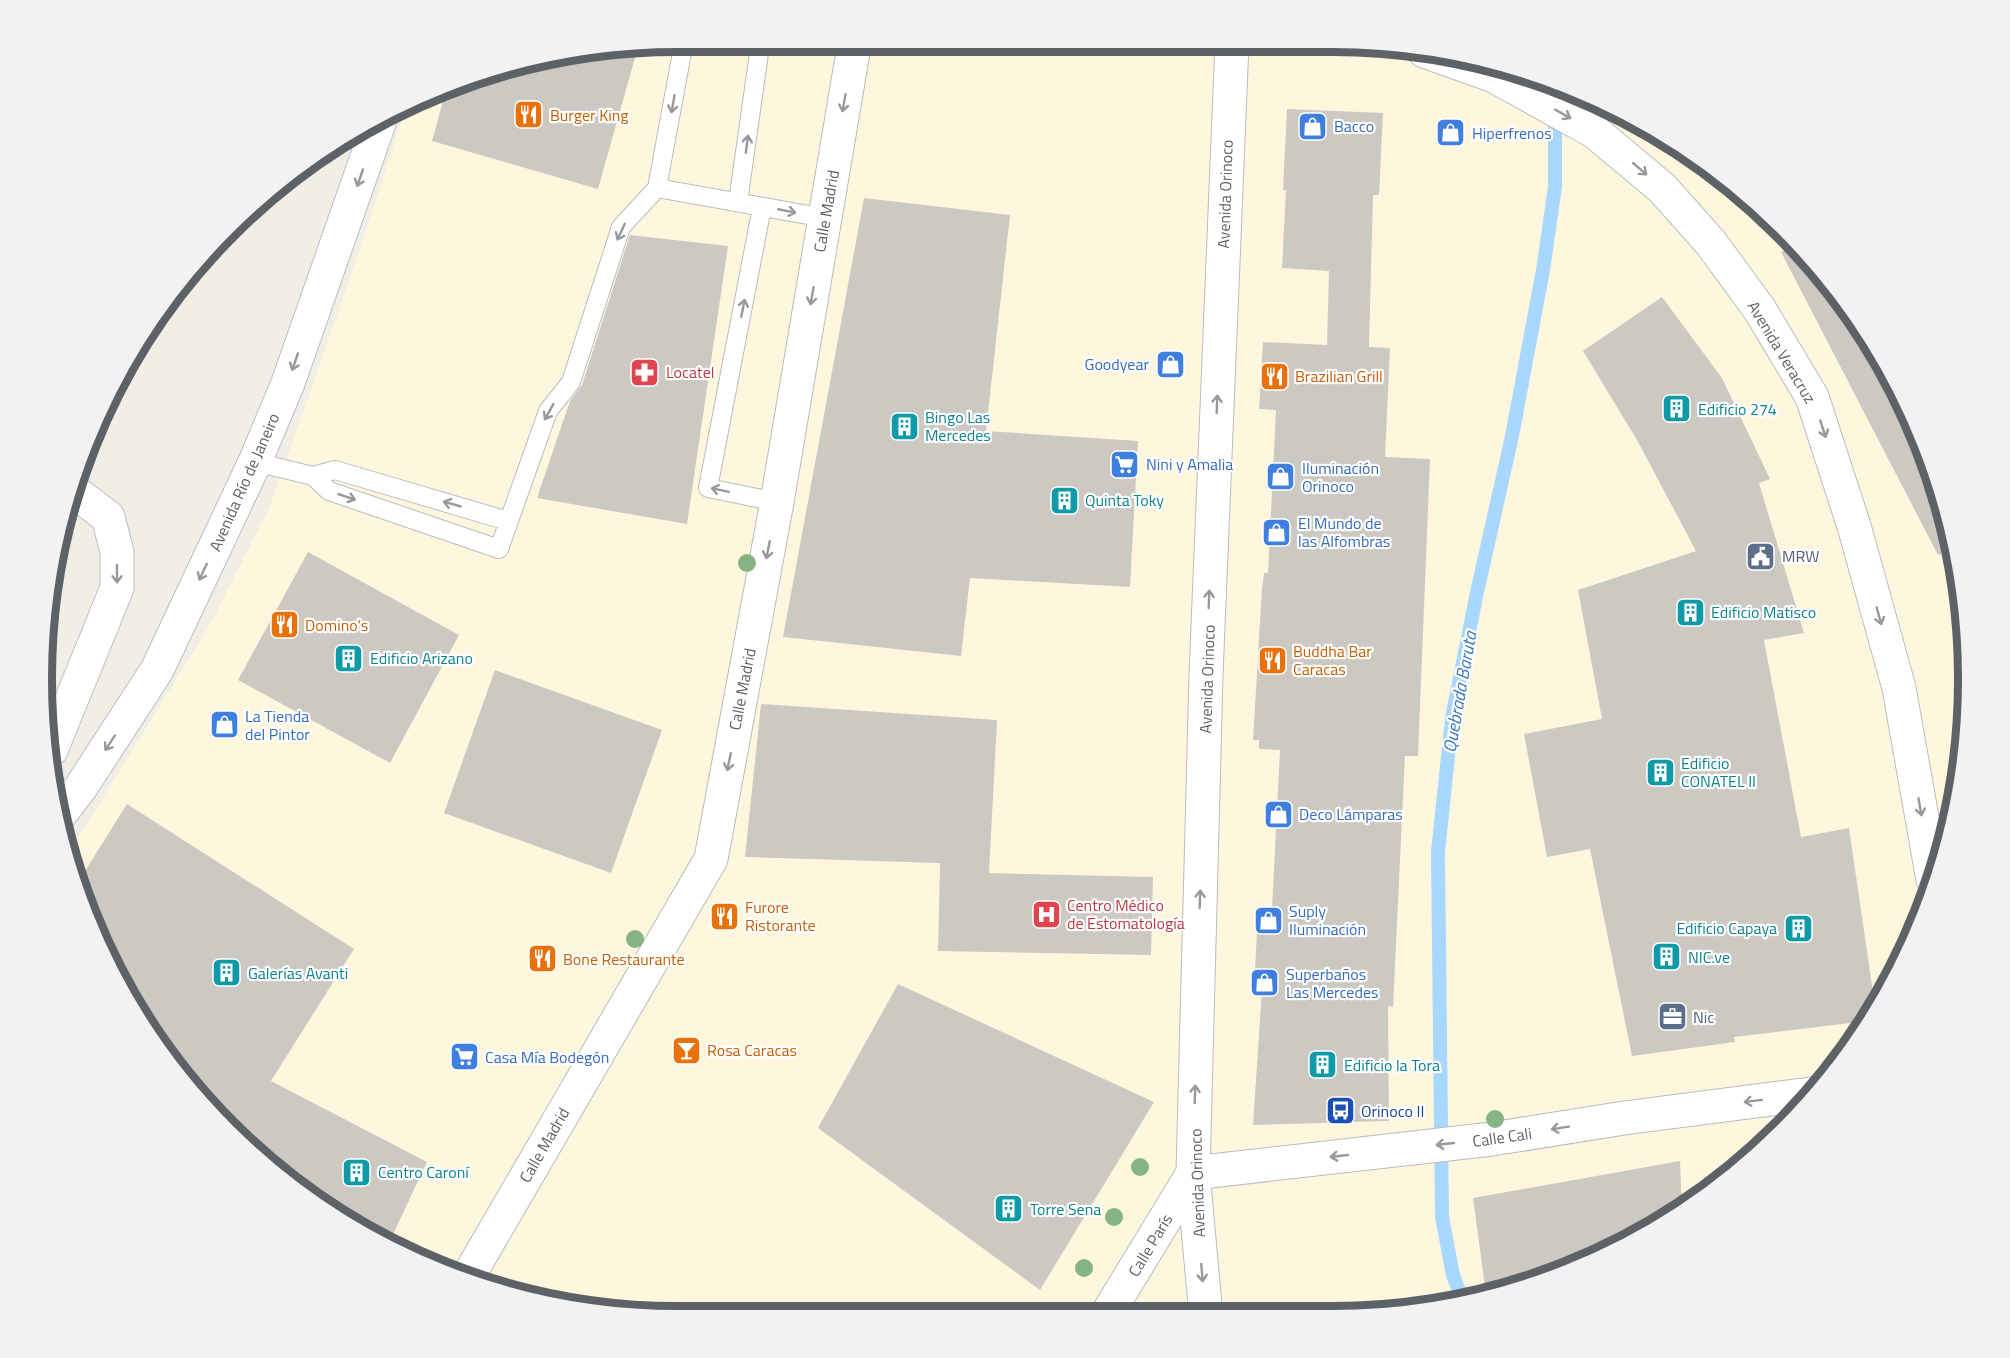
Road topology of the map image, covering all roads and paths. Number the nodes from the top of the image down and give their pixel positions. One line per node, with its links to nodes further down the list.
1 (682, 52): 7 (lane, one-way to 7)
2 (759, 52): 8 (lane, one-way to 2)
3 (853, 52): 10 (street, Calle Madrid, one-way to 10)
4 (1232, 52): 20 (street, Avenida Orinoco, one-way to 4)
5 (1481, 71): 18 (street, Avenida Veracruz, one-way to 18)
6 (376, 131): 11 (street, Avenida Río de Janeiro, one-way to 11)
7 (657, 188): 8 (lane); 15 (lane, one-way to 15)
8 (738, 202): 9 (lane)
9 (762, 207): 10 (lane, one-way to 10); 14 (lane, one-way to 9)
10 (825, 218): 14 (street, Calle Madrid, one-way to 14)
11 (255, 462): 12 (lane); 17 (street, Avenida Río de Janeiro, one-way to 17)
12 (313, 476): 15 (lane, one-way to 12); 15 (lane, one-way to 15)
13 (80, 496): 16 (street, one-way to 16)
14 (777, 502): 21 (street, Calle Madrid, one-way to 21)
15 (508, 521)
16 (56, 738)
17 (66, 806)
18 (1929, 863)
19 (1799, 1096): 20 (street, Calle Cali, one-way to 20)
20 (1193, 1173): 22 (street, Calle París); 23 (street, Avenida Orinoco, one-way to 23)
21 (472, 1270)
22 (1112, 1306)
23 (1205, 1306)

